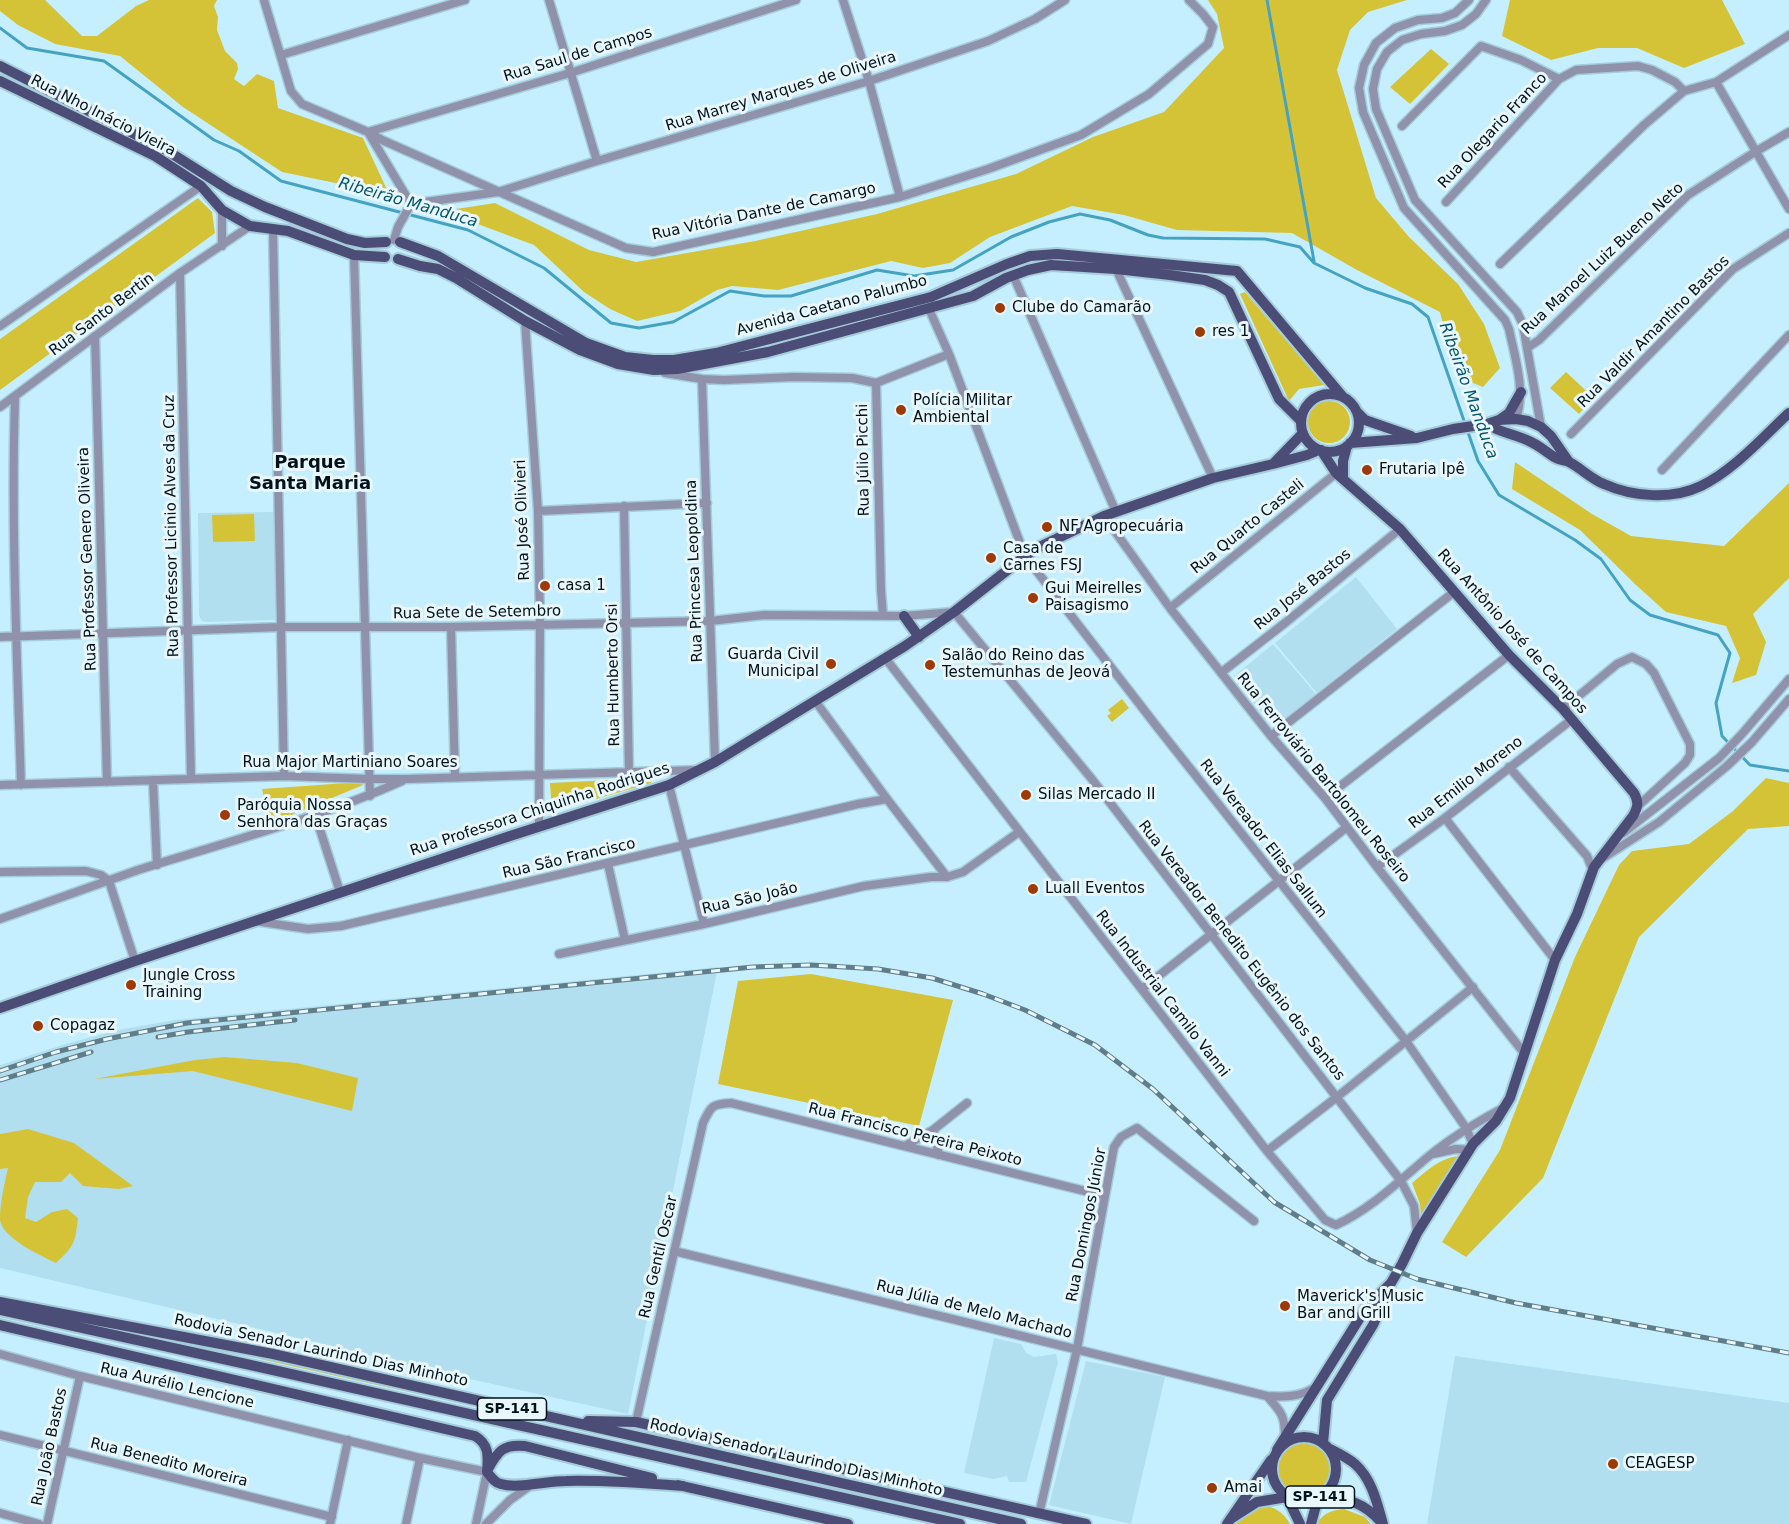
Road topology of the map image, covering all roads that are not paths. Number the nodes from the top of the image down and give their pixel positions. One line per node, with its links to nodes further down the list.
1 (264, 0): 11 (street, Rua Vitória Dante de Camargo)
2 (465, 0): 11 (street)
3 (549, 0): 13 (street)
4 (796, 0): 13 (street, Rua Saul de Campos)
5 (843, 0): 16 (street)
6 (1065, 0): 16 (street, Rua Marrey Marques de Oliveira)
7 (1189, 0): 27 (street, Rua Vitória Dante de Camargo)
8 (1469, 0): 33 (street)
9 (1486, 0): 32 (street)
10 (1789, 35): 17 (street)
11 (280, 55): 20 (street, Rua Vitória Dante de Camargo)
12 (0, 66): 25 (main road, Rua Nho Inácio Vieira)
13 (570, 73): 20 (street, Rua Saul de Campos); 23 (street)
14 (1559, 79): 18 (street); 19 (street); 28 (street, Rua Olegario Franco)
15 (0, 81): 24 (main road, Rua Nho Inácio Vieira)
16 (869, 81): 23 (street, Rua Marrey Marques de Oliveira); 27 (street)
17 (1716, 82): 18 (street); 22 (street)
18 (1684, 90): 42 (street)
19 (1402, 126)
20 (368, 132): 26 (street, Rua Vitória Dante de Camargo); 29 (street)
21 (1789, 132): 22 (street, Rua Manoel Luiz Bueno Neto)
22 (1755, 152): 30 (street); 53 (street, Rua Manoel Luiz Bueno Neto)
23 (597, 161): 26 (street, Rua Marrey Marques de Oliveira)
24 (201, 186): 31 (main road, Rua Nho Inácio Vieira); 48 (street)
25 (231, 191): 31 (main road); 37 (main road, Rua Nho Inácio Vieira)
26 (498, 192): 27 (street, Rua Vitória Dante de Camargo); 29 (street, Rua Marrey Marques de Oliveira)
27 (900, 197)
28 (1446, 202)
29 (410, 207): 37 (street)
30 (1789, 209)
31 (222, 210): 34 (main road, Rua Nho Inácio Vieira); 38 (street)
32 (1425, 211): 33 (street); 51 (street)
33 (1415, 220): 52 (street)
34 (250, 226): 35 (main road, Rua Nho Inácio Vieira); 38 (street, Rua Santo Bertin)
35 (273, 229): 39 (main road, Rua Nho Inácio Vieira); 98 (street)
36 (1789, 233): 72 (street, Rua Valdir Amantino Bastos)
37 (393, 241): 40 (main road); 41 (main road); 61 (main road, Avenida Caetano Palumbo)
38 (222, 246): 44 (street, Rua Santo Bertin)
39 (354, 255): 40 (main road, Rua Nho Inácio Vieira); 100 (street)
40 (385, 257): 41 (main road)
41 (398, 259): 47 (main road, Avenida Caetano Palumbo)
42 (1500, 264)
43 (1116, 269): 45 (main road, Avenida Caetano Palumbo); 68 (main road, Avenida Caetano Palumbo); 82 (street)
44 (180, 273): 50 (street, Rua Santo Bertin); 101 (street, Rua Professor Licinio Alves da Cruz)
45 (1014, 275): 46 (main road, Avenida Caetano Palumbo); 86 (street)
46 (929, 309): 54 (street, Rua Vereador Elias Sallum); 57 (main road, Avenida Caetano Palumbo)
47 (525, 321): 57 (main road, Avenida Caetano Palumbo); 85 (street, Rua José Olivieri)
48 (0, 326)
49 (1789, 335): 80 (street)
50 (95, 336): 62 (street, Rua Santo Bertin); 102 (street, Rua Professor Genero Oliveira)
51 (1525, 337): 52 (street); 53 (street)
52 (1511, 339): 56 (street)
53 (1527, 348): 55 (street)
54 (949, 354): 59 (street); 89 (street, Rua Vereador Elias Sallum)
55 (1529, 360): 56 (street); 70 (street)
56 (1515, 362): 60 (street)
57 (654, 370): 58 (street, Rua Júlio Picchi)
58 (702, 379): 59 (street, Rua Júlio Picchi); 83 (street, Rua Princesa Leopoldina)
59 (876, 383): 93 (street, Rua Júlio Picchi)
60 (1521, 392): 66 (street); 67 (main road)
61 (1344, 397): 64 (main road); 68 (main road)
62 (15, 398): 63 (street, Rua Santo Bertin); 103 (street)
63 (0, 407)
64 (1357, 412): 74 (main road); 76 (main road)
65 (1789, 413): 78 (main road)
66 (1516, 418): 67 (main road); 70 (main road); 73 (main road)
67 (1499, 420): 69 (main road)
68 (1301, 421): 71 (main road)
69 (1484, 424): 73 (main road); 74 (main road)
70 (1541, 427): 75 (main road); 78 (main road)
71 (1303, 434): 77 (main road); 79 (main road)
72 (1571, 434)
73 (1516, 435): 75 (main road)
74 (1417, 438): 76 (main road)
75 (1532, 442): 78 (main road)
76 (1349, 445): 77 (main road); 81 (main road)
77 (1320, 450): 79 (main road, Rua Professora Chiquinha Rodrigues); 81 (main road, Rua Antônio José de Campos)
78 (1569, 462)
79 (1273, 464): 82 (main road, Rua Professora Chiquinha Rodrigues)
80 (1662, 470)
81 (1341, 474): 88 (main road, Rua Antônio José de Campos); 91 (street, Rua Quarto Casteli)
82 (1213, 478): 86 (main road, Rua Professora Chiquinha Rodrigues)
83 (706, 503): 84 (street); 95 (street, Rua Princesa Leopoldina)
84 (624, 506): 85 (street); 96 (street, Rua Humberto Orsi)
85 (538, 511): 97 (street, Rua José Olivieri)
86 (1116, 512): 87 (main road, Rua Professora Chiquinha Rodrigues)
87 (1104, 516): 89 (main road, Rua Professora Chiquinha Rodrigues); 91 (street, Rua Ferroviário Bartolomeu Roseiro)
88 (1400, 529): 90 (main road, Rua Antônio José de Campos); 108 (street, Rua José Bastos)
89 (1026, 556): 92 (main road, Rua Professora Chiquinha Rodrigues); 148 (street, Rua Vereador Elias Sallum)
90 (1454, 592): 106 (main road, Rua Antônio José de Campos); 114 (street)
91 (1170, 608): 108 (street, Rua Ferroviário Bartolomeu Roseiro)
92 (954, 612): 94 (street, Rua Sete de Setembro); 105 (main road, Rua Professora Chiquinha Rodrigues); 154 (street, Rua Vereador Benedito Eugênio dos Santos)
93 (883, 615): 94 (street, Rua Sete de Setembro); 95 (street, Rua Sete de Setembro)
94 (904, 616): 105 (main road)
95 (710, 621): 96 (street, Rua Sete de Setembro); 115 (street, Rua Princesa Leopoldina)
96 (627, 623): 97 (street, Rua Sete de Setembro); 118 (street, Rua Humberto Orsi)
97 (540, 625): 99 (street, Rua Sete de Setembro); 119 (street, Rua José Olivieri)
98 (282, 627): 100 (street, Rua Sete de Setembro); 101 (street, Rua Sete de Setembro); 120 (street)
99 (451, 627): 100 (street, Rua Sete de Setembro); 121 (street)
100 (365, 628): 123 (street)
101 (187, 630): 102 (street, Rua Sete de Setembro); 122 (street, Rua Professor Licinio Alves da Cruz)
102 (103, 633): 103 (street, Rua Sete de Setembro); 126 (street, Rua Professor Genero Oliveira)
103 (16, 636): 104 (street, Rua Sete de Setembro); 128 (street)
104 (0, 637)
105 (919, 637): 107 (main road, Rua Professora Chiquinha Rodrigues)
106 (1509, 655): 112 (main road, Rua Antônio José de Campos); 131 (street)
107 (886, 659): 111 (main road, Rua Professora Chiquinha Rodrigues); 138 (street, Rua Industrial Camilo Vanni)
108 (1222, 672): 114 (street, Rua Ferroviário Bartolomeu Roseiro)
109 (1789, 679): 139 (street)
110 (1789, 699): 141 (street)
111 (816, 702): 115 (main road, Rua Professora Chiquinha Rodrigues); 132 (street)
112 (1563, 710): 113 (main road, Rua Antônio José de Campos); 133 (street)
113 (1571, 720): 116 (street, Rua Emilio Moreno); 133 (main road, Rua Antônio José de Campos)
114 (1271, 736): 131 (street, Rua Ferroviário Bartolomeu Roseiro)
115 (715, 762): 117 (main road, Rua Professora Chiquinha Rodrigues)
116 (1509, 767): 135 (street, Rua Emilio Moreno); 145 (street)
117 (701, 770): 118 (street, Rua Major Martiniano Soares); 129 (main road, Rua Professora Chiquinha Rodrigues)
118 (629, 773): 119 (street, Rua Major Martiniano Soares)
119 (538, 774): 121 (street, Rua Major Martiniano Soares); 136 (street, Rua José Olivieri)
120 (284, 776): 122 (street, Rua Major Martiniano Soares); 123 (street, Rua Major Martiniano Soares)
121 (455, 776): 124 (street, Rua Major Martiniano Soares)
122 (191, 779): 125 (street, Rua Major Martiniano Soares)
123 (369, 779): 124 (street, Rua Major Martiniano Soares); 130 (street)
124 (407, 779): 130 (street)
125 (153, 780): 126 (street, Rua Major Martiniano Soares); 143 (street)
126 (107, 782): 128 (street, Rua Major Martiniano Soares)
127 (0, 785): 128 (street, Rua Major Martiniano Soares)
128 (21, 785)
129 (669, 785): 136 (main road, Rua Professora Chiquinha Rodrigues); 140 (street)
130 (370, 796): 134 (street)
131 (1325, 798): 137 (street, Rua Ferroviário Bartolomeu Roseiro)
132 (887, 800): 140 (street, Rua São Francisco); 147 (street)
133 (1636, 811): 139 (main road)
134 (315, 814): 143 (street); 150 (street)
135 (1445, 818): 144 (street, Rua Emilio Moreno); 157 (street)
136 (539, 826): 150 (main road, Rua Professora Chiquinha Rodrigues)
137 (1347, 827): 144 (street, Rua Ferroviário Bartolomeu Roseiro); 148 (street)
138 (1019, 832): 147 (street); 160 (street, Rua Industrial Camilo Vanni)
139 (1617, 838): 141 (main road)
140 (684, 846): 142 (street, Rua São Francisco); 153 (street)
141 (1600, 860): 145 (main road)
142 (608, 864): 152 (street, Rua São Francisco); 155 (street)
143 (157, 865): 149 (street)
144 (1377, 867): 159 (street, Rua Ferroviário Bartolomeu Roseiro)
145 (1593, 871): 157 (main road)
146 (0, 872): 149 (street)
147 (947, 877): 153 (street, Rua São João)
148 (1278, 880): 154 (street); 162 (street, Rua Vereador Elias Sallum)
149 (109, 881): 151 (street); 158 (street)
150 (340, 892): 152 (main road, Rua Professora Chiquinha Rodrigues)
151 (0, 919)
152 (255, 921): 158 (main road, Rua Professora Chiquinha Rodrigues)
153 (704, 924): 155 (street, Rua São João)
154 (1210, 933): 160 (street); 164 (street, Rua Vereador Benedito Eugênio dos Santos)
155 (625, 940): 156 (street, Rua São João)
156 (560, 954)
157 (1555, 960): 163 (main road)
158 (135, 961): 161 (main road, Rua Professora Chiquinha Rodrigues)
159 (1473, 987): 162 (street); 163 (street, Rua Ferroviário Bartolomeu Roseiro)
160 (1142, 989): 172 (street, Rua Industrial Camilo Vanni)
161 (0, 1008)
162 (1406, 1041): 164 (street); 168 (street, Rua Vereador Elias Sallum)
163 (1524, 1053): 167 (main road)
164 (1337, 1097): 172 (street); 175 (street, Rua Vereador Benedito Eugênio dos Santos)
165 (967, 1102): 169 (street)
166 (717, 1104): 170 (street, Rua Francisco Pereira Peixoto); 179 (street, Rua Gentil Oscar)
167 (1504, 1108): 168 (street); 171 (main road)
168 (1466, 1128): 171 (street, Rua Vereador Elias Sallum); 174 (street)
169 (933, 1130): 170 (street); 173 (street)
170 (905, 1146): 173 (street, Rua Francisco Pereira Peixoto)
171 (1471, 1147): 174 (street); 178 (main road)
172 (1267, 1151): 175 (street, Rua Industrial Camilo Vanni)
173 (939, 1155): 176 (street, Rua Francisco Pereira Peixoto)
174 (1430, 1155): 175 (street)
175 (1401, 1180): 178 (street, Rua Vereador Benedito Eugênio dos Santos)
176 (1105, 1196): 177 (street, Rua Domingos Júnior); 184 (street, Rua Domingos Júnior)
177 (1254, 1221)
178 (1417, 1233): 180 (main road)
179 (674, 1251): 184 (street, Rua Júlia de Melo Machado); 190 (street, Rua Gentil Oscar)
180 (1391, 1283): 187 (main road); 194 (main road)
181 (0, 1302): 189 (main road, Rodovia Senador Laurindo Dias Minhoto / SP-141)
182 (0, 1310): 213 (main road, Rodovia Senador Laurindo Dias Minhoto / SP-141)
183 (0, 1325): 198 (main road, SP-141)
184 (1077, 1349): 188 (street, Rua Júlia de Melo Machado); 204 (street, Rua Domingos Júnior)
185 (0, 1354): 186 (street, Rua Aurélio Lencione)
186 (80, 1376): 193 (street, Rua Aurélio Lencione); 195 (street, Rua João Bastos)
187 (1316, 1386): 188 (street, Rua Júlia de Melo Machado); 192 (main road)
188 (1267, 1396): 192 (street)
189 (558, 1420): 190 (main road); 214 (main road, Rodovia Senador Laurindo Dias Minhoto / SP-141)
190 (636, 1422): 204 (main road)
191 (0, 1435): 195 (street, Rua Benedito Moreira)
192 (1285, 1437): 196 (main road)
193 (348, 1440): 197 (street, Rua Aurélio Lencione); 205 (street)
194 (1325, 1445): 196 (main road, SP-141); 202 (main road, SP-141); 218 (main road, SP-141)
195 (63, 1450): 205 (street, Rua Benedito Moreira); 208 (street, Rua João Bastos)
196 (1276, 1453): 201 (main road, SP-141); 206 (main road, SP-141)
197 (420, 1458): 198 (street, Rua Aurélio Lencione); 209 (street)
198 (487, 1472): 199 (main road); 200 (main road); 210 (street)
199 (533, 1483): 200 (main road); 211 (street)
200 (683, 1486): 212 (main road)
201 (1287, 1497): 202 (main road, SP-141); 206 (main road, SP-141); 216 (main road, SP-141)
202 (1319, 1497): 217 (main road, SP-141); 218 (main road, SP-141)
203 (0, 1513): 207 (street)
204 (1039, 1514): 215 (main road)
205 (331, 1521)
206 (1230, 1521)
207 (39, 1524)
208 (47, 1524)
209 (406, 1524)
210 (476, 1524)
211 (486, 1524)
212 (848, 1524)
213 (960, 1524)
214 (1022, 1524)
215 (1086, 1524)
216 (1300, 1524)
217 (1311, 1524)
218 (1383, 1524)

